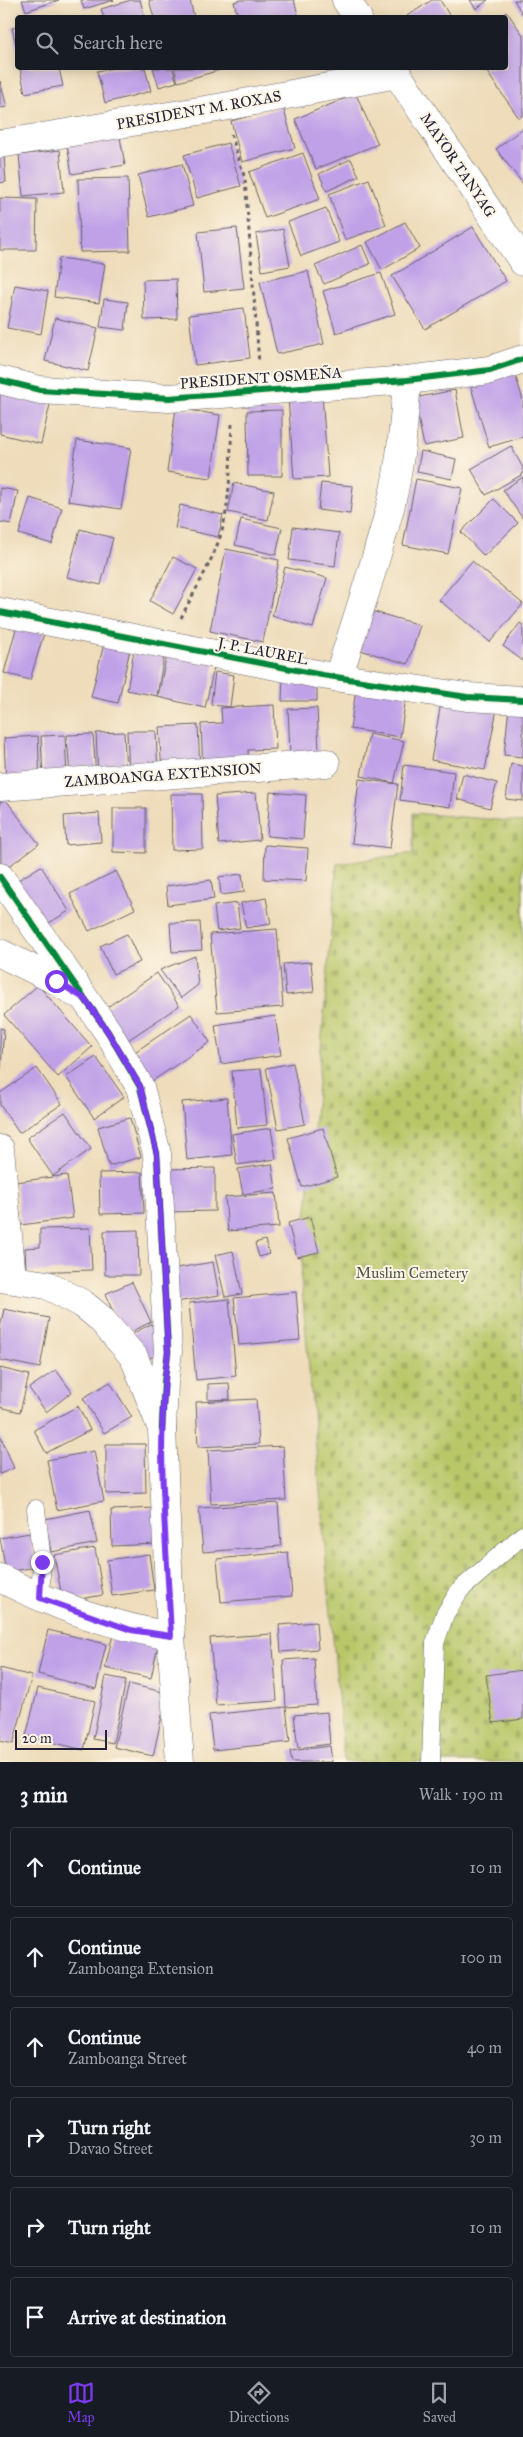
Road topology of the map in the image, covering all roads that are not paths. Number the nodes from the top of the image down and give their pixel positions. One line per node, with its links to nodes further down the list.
1 (346, 0): 2 (street)
2 (356, 15)
3 (395, 71): 4 (street, PRESIDENT M. ROXAS); 5 (street, MAYOR TANYAG)
4 (0, 144)
5 (523, 262)
6 (523, 358): 8 (street, PRESIDENT OSMEÑA)
7 (0, 380): 8 (street, PRESIDENT OSMEÑA)
8 (407, 380): 10 (street)
9 (0, 612): 10 (street, J. P. LAUREL)
10 (338, 678): 11 (street, J. P. LAUREL)
11 (523, 700)
12 (326, 763): 13 (street, ZAMBOANGA EXTENSION)
13 (0, 787)
14 (0, 877): 16 (street)
15 (0, 953): 16 (street)
16 (85, 999): 19 (street)
17 (0, 1149): 18 (street)
18 (6, 1278): 19 (street)
19 (162, 1429): 24 (street)
20 (36, 1510): 23 (lane)
21 (523, 1535): 26 (lane)
22 (0, 1578): 23 (street)
23 (40, 1598): 24 (street)
24 (171, 1636): 25 (street)
25 (180, 1762)
26 (431, 1762)

